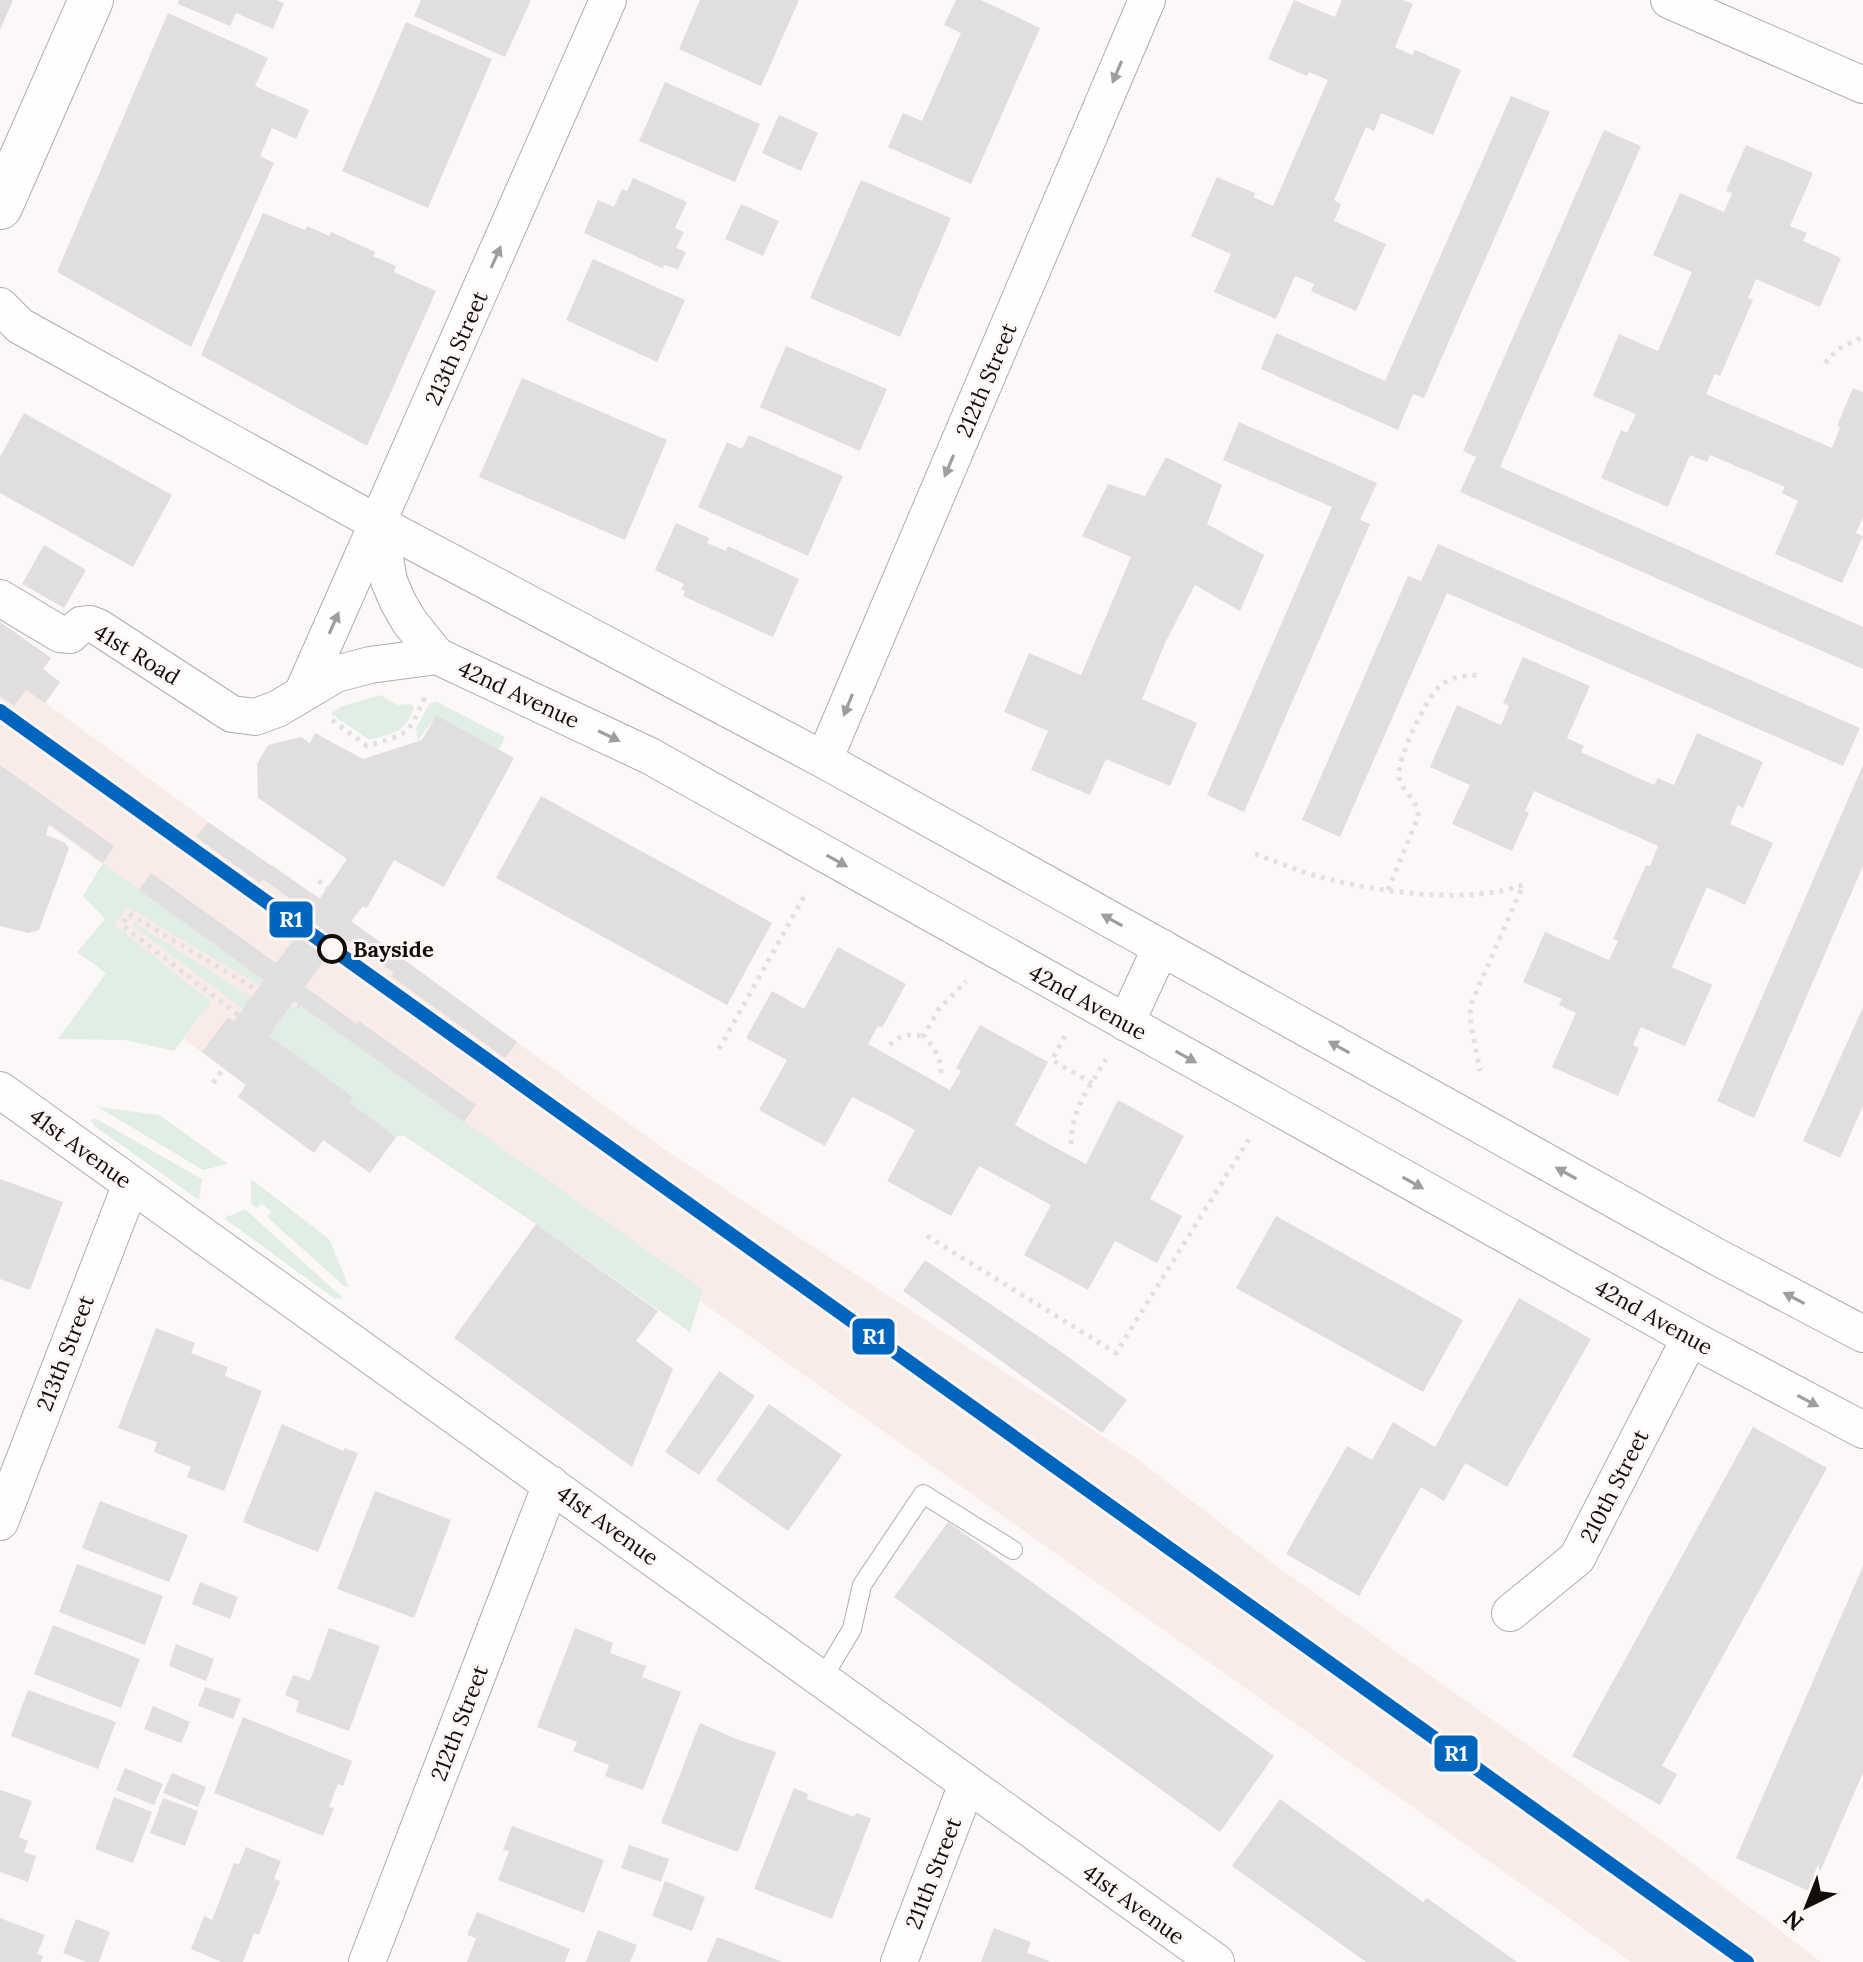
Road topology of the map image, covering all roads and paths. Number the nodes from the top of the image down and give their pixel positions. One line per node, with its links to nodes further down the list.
1 (91, 0): 6 (street)
2 (608, 0): 10 (street, 213th Street, one-way to 2)
3 (1147, 0): 16 (street, 212th Street, one-way to 16)
4 (1682, 3): 5 (street)
5 (1863, 85)
6 (0, 207)
7 (0, 306): 10 (street)
8 (1863, 337): 9 (path)
9 (1825, 363)
10 (379, 524): 12 (street, 42nd Avenue); 15 (street, 213th Street, one-way to 10); 16 (street)
11 (0, 598): 15 (street, 41st Road)
12 (437, 656): 15 (street); 28 (street, 42nd Avenue, one-way to 28)
13 (1482, 675): 20 (path)
14 (425, 697): 15 (path)
15 (312, 703)
16 (824, 760): 23 (street, one-way to 16)
17 (1255, 854): 20 (path)
18 (267, 873): 22 (path)
19 (318, 880): 22 (path)
20 (1388, 890): 36 (path)
21 (806, 893): 34 (path)
22 (330, 918): 24 (path); 26 (path)
23 (1161, 947): 28 (street); 45 (street, one-way to 23)
24 (399, 967)
25 (966, 981): 31 (path)
26 (286, 982): 29 (path); 30 (path)
27 (259, 991): 29 (path)
28 (1126, 1023): 46 (street, 42nd Avenue, one-way to 46)
29 (254, 1027): 38 (path)
30 (352, 1031)
31 (924, 1036): 33 (path); 37 (path)
32 (1065, 1036): 39 (path)
33 (890, 1045)
34 (719, 1049)
35 (1106, 1059): 39 (path)
36 (1480, 1071)
37 (941, 1073)
38 (213, 1083)
39 (1092, 1083): 42 (path)
40 (0, 1090): 43 (street, 41st Avenue)
41 (1249, 1139): 44 (path)
42 (1071, 1144)
43 (131, 1184): 48 (street, 41st Avenue); 49 (street, 213th Street)
44 (927, 1236)
45 (1863, 1334)
46 (1690, 1338): 47 (street, 42nd Avenue, one-way to 47); 51 (street, 210th Street)
47 (1863, 1430)
48 (551, 1484): 52 (street, 41st Avenue); 54 (street, 212th Street)
49 (0, 1522)
50 (1013, 1550): 52 (lane)
51 (1510, 1613)
52 (822, 1679): 53 (street, 41st Avenue)
53 (967, 1784): 55 (street, 211th Street); 56 (street, 41st Avenue)
54 (367, 1962)
55 (899, 1962)
56 (1216, 1962)

